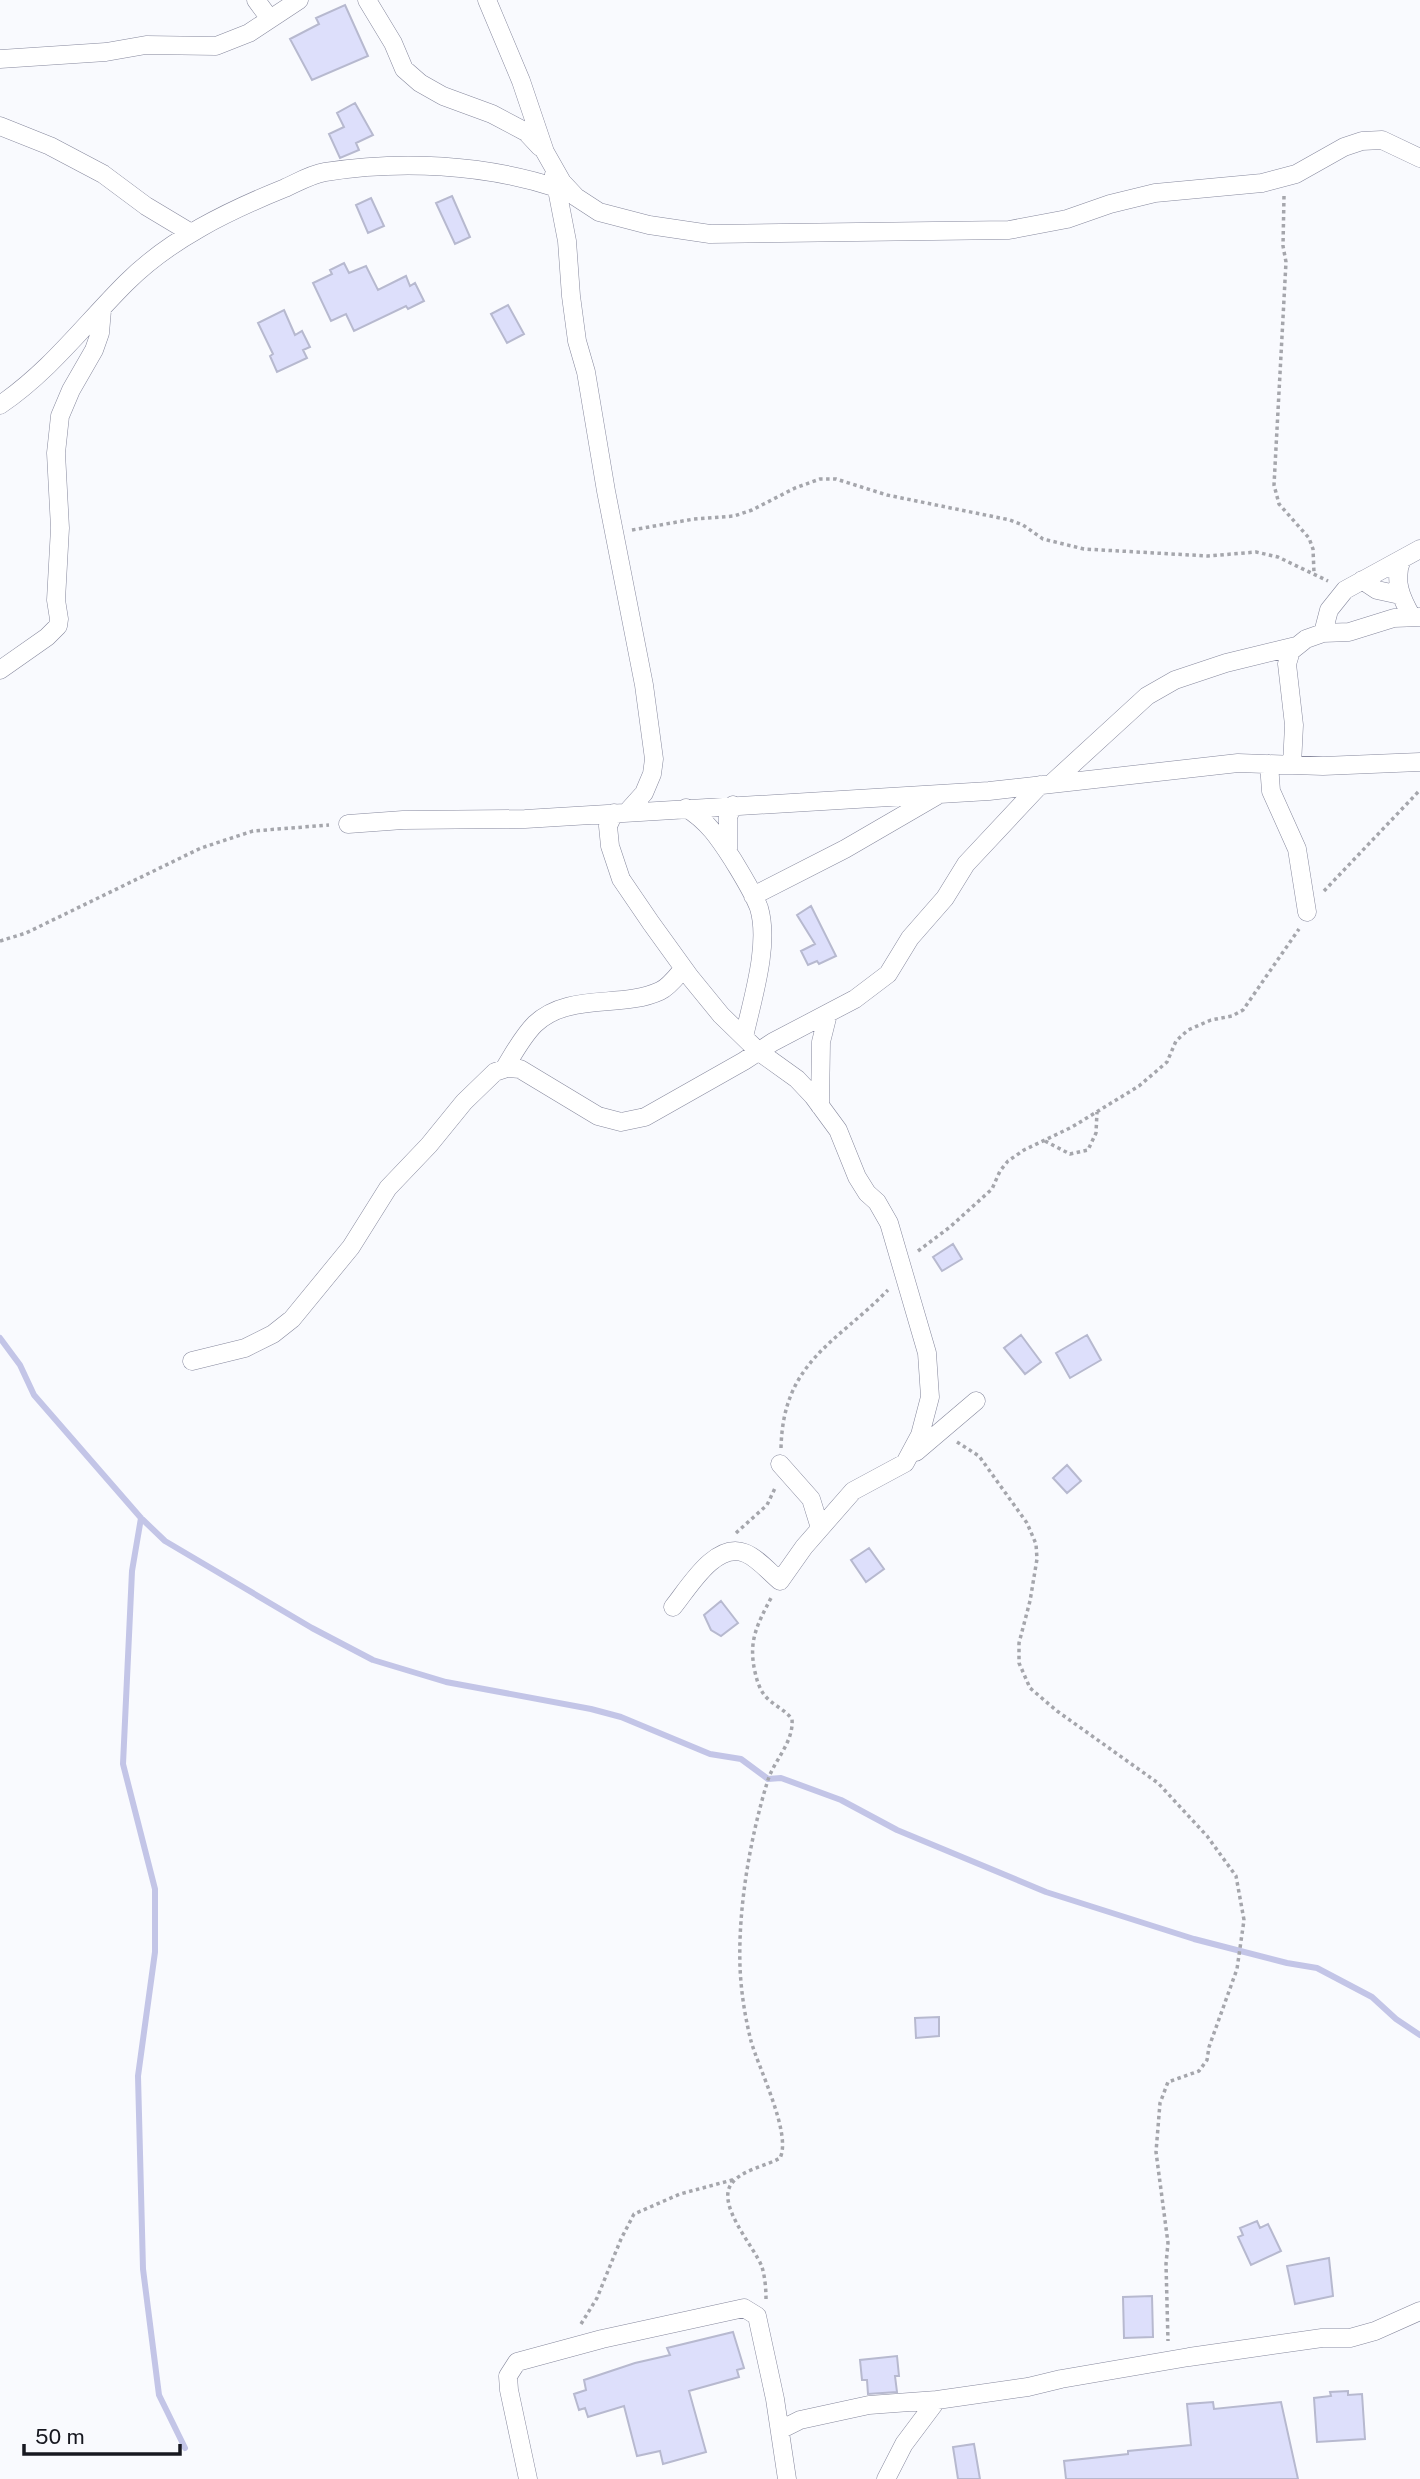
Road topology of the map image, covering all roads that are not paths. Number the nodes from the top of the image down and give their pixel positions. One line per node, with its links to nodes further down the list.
1 (256, 0): 5 (street)
2 (299, 0): 5 (street)
3 (367, 0): 8 (street)
4 (486, 0): 8 (street)
5 (270, 19): 6 (street)
6 (0, 59)
7 (0, 126): 11 (street)
8 (548, 158): 9 (street); 10 (street)
9 (1420, 158)
10 (557, 188): 11 (street); 29 (street)
11 (191, 233): 12 (street)
12 (102, 310): 13 (street); 21 (street)
13 (0, 405)
14 (1420, 549): 15 (street)
15 (1402, 559): 16 (street); 17 (street)
16 (1362, 580): 17 (street); 19 (street)
17 (1400, 595): 18 (street)
18 (1416, 617): 19 (street)
19 (1323, 633): 20 (street)
20 (1296, 646): 24 (street); 25 (street)
21 (0, 670)
22 (1420, 762): 24 (street)
23 (1269, 764): 24 (street); 25 (street); 33 (street)
24 (1292, 765)
25 (1046, 784): 26 (street); 35 (street)
26 (941, 793): 27 (street); 32 (street)
27 (733, 805): 28 (street); 31 (street)
28 (686, 808): 29 (street); 31 (street)
29 (621, 813): 30 (street); 34 (street)
30 (348, 824)
31 (729, 855): 32 (street)
32 (753, 896): 36 (street)
33 (1307, 912)
34 (683, 969): 36 (street); 38 (street)
35 (828, 1014): 37 (street); 39 (street)
36 (744, 1037): 37 (street)
37 (758, 1051): 38 (street); 39 (street)
38 (504, 1069): 40 (street)
39 (820, 1106): 42 (street)
40 (192, 1361)
41 (976, 1401): 42 (street)
42 (908, 1458): 44 (street)
43 (780, 1464): 44 (street)
44 (820, 1528): 45 (street)
45 (673, 1607)
46 (1420, 2311): 47 (street)
47 (937, 2400): 48 (street); 51 (street)
48 (779, 2430): 49 (street); 50 (street)
49 (528, 2479)
50 (787, 2479)
51 (886, 2479)

